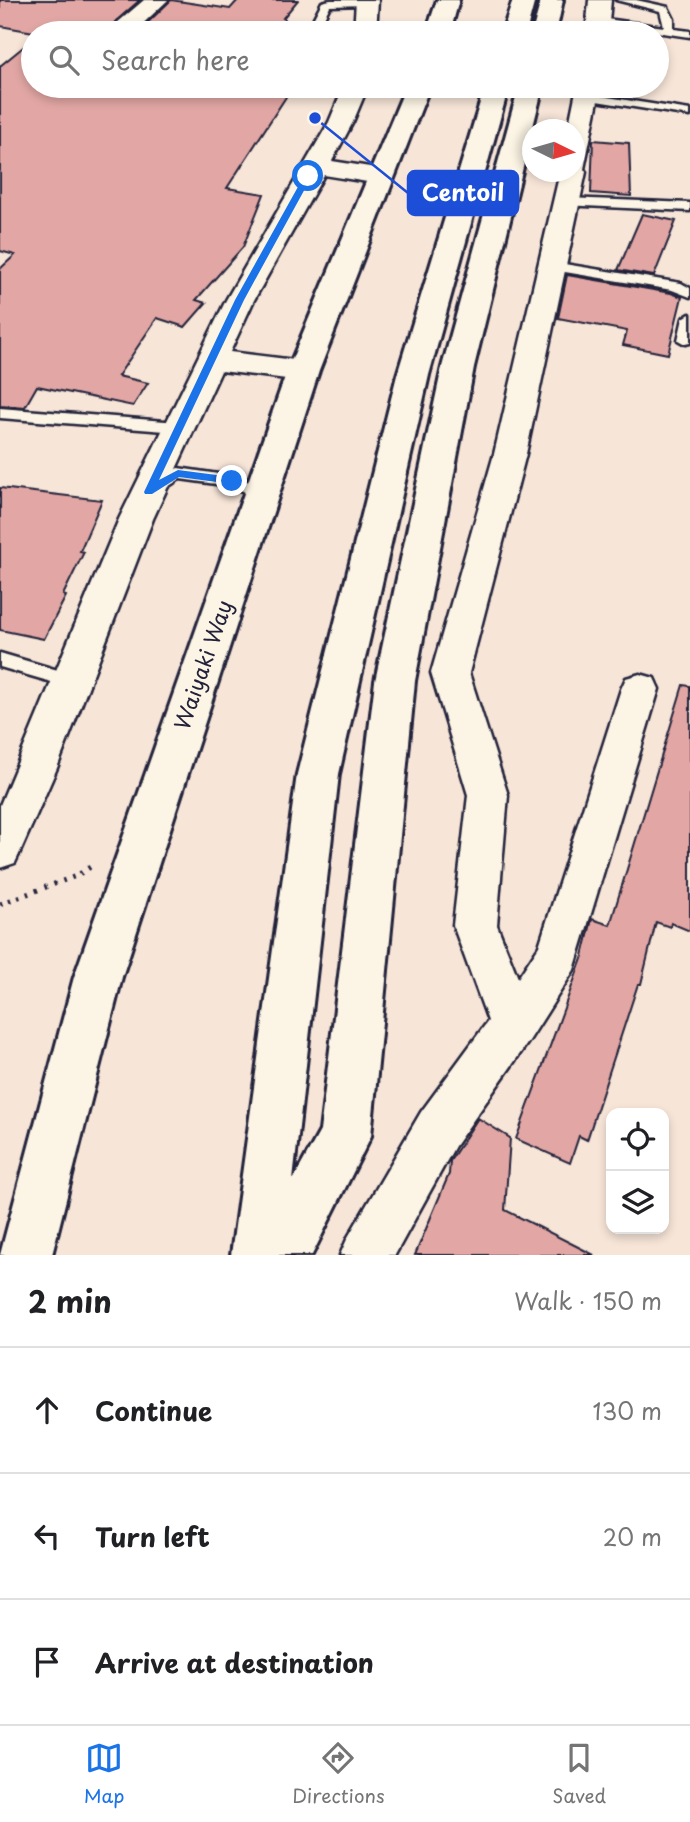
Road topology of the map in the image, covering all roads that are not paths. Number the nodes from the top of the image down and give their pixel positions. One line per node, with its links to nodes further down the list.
1 (157, 0): 7 (street)
2 (449, 0): 10 (highway)
3 (524, 0): 11 (highway)
4 (552, 0): 12 (highway)
5 (621, 0): 13 (lane)
6 (366, 1): 8 (lane); 9 (street)
7 (133, 21)
8 (318, 21)
9 (365, 21)
10 (442, 21)
11 (518, 21)
12 (547, 21)
13 (670, 32): 14 (lane)
14 (690, 34)
15 (351, 98): 23 (street)
16 (413, 98): 24 (highway, Waiyaki Way)
17 (493, 98): 43 (highway)
18 (528, 98): 44 (highway)
19 (588, 98): 22 (street)
20 (621, 98): 21 (lane)
21 (690, 113)
22 (584, 119)
23 (314, 166): 24 (street); 31 (street)
24 (380, 176): 32 (highway, Waiyaki Way)
25 (570, 187): 26 (lane); 27 (street)
26 (690, 207)
27 (552, 266): 28 (lane); 41 (street)
28 (690, 293)
29 (690, 318): 30 (lane)
30 (685, 340)
31 (213, 359): 32 (street); 34 (street)
32 (303, 371): 36 (highway, Waiyaki Way)
33 (0, 413): 34 (lane)
34 (178, 426): 35 (street)
35 (149, 492): 36 (lane); 38 (street)
36 (263, 493): 42 (highway, Waiyaki Way)
37 (0, 660): 38 (lane)
38 (72, 681): 40 (street)
39 (640, 689): 41 (street)
40 (0, 850)
41 (513, 1025): 45 (street)
42 (25, 1255)
43 (258, 1255)
44 (283, 1255)
45 (366, 1255)

